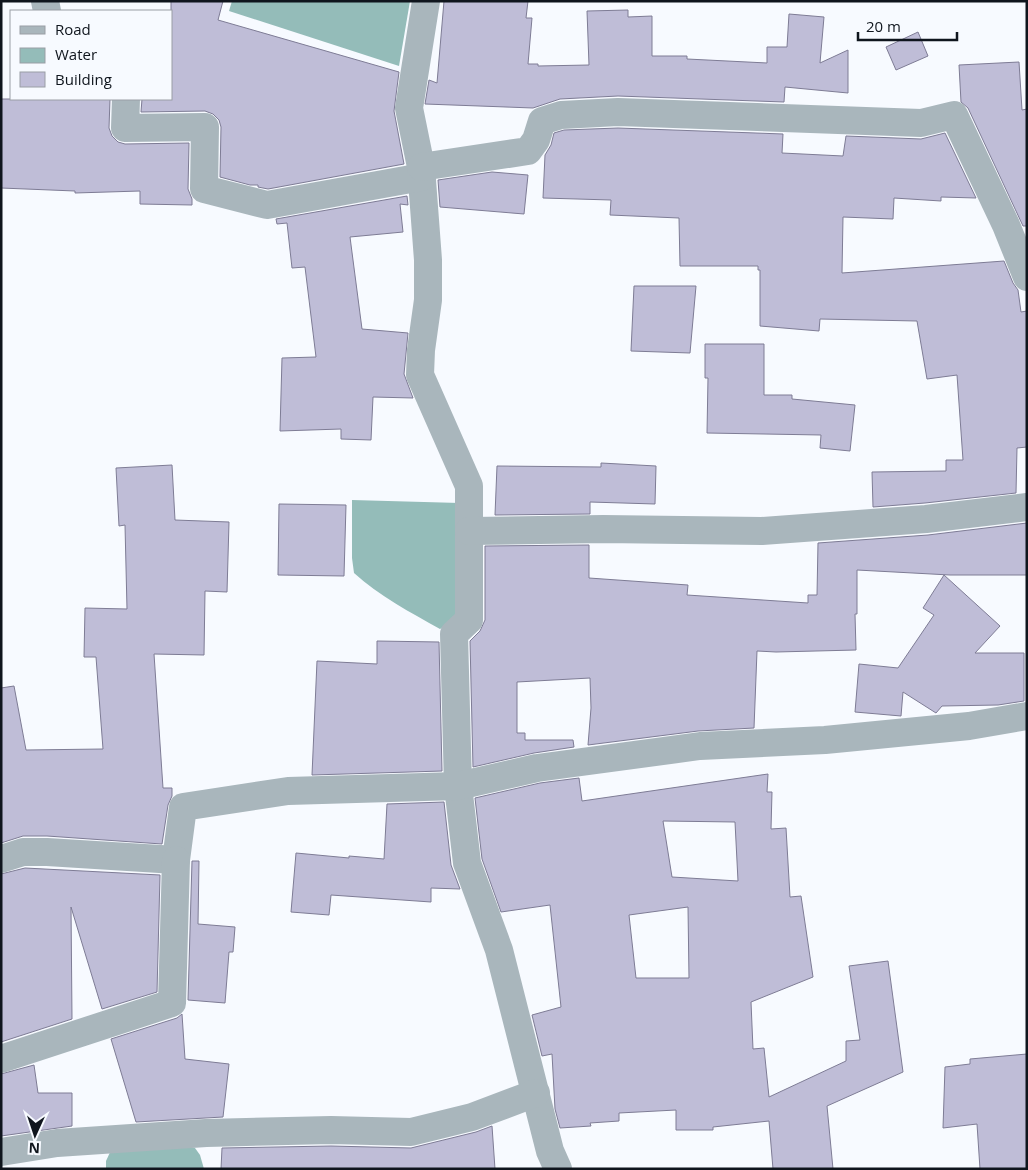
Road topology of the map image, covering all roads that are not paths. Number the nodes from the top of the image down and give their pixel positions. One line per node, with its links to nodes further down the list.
1 (426, 1): 3 (street)
2 (126, 100): 3 (street)
3 (422, 172): 4 (street); 6 (street)
4 (1027, 277)
5 (1027, 507): 6 (street)
6 (469, 531): 8 (street)
7 (1027, 716): 8 (street)
8 (458, 786): 10 (street); 12 (street)
9 (1, 859): 10 (street)
10 (176, 860): 11 (street)
11 (1, 1059)
12 (536, 1093): 13 (street); 14 (street)
13 (1, 1152)
14 (558, 1169)

